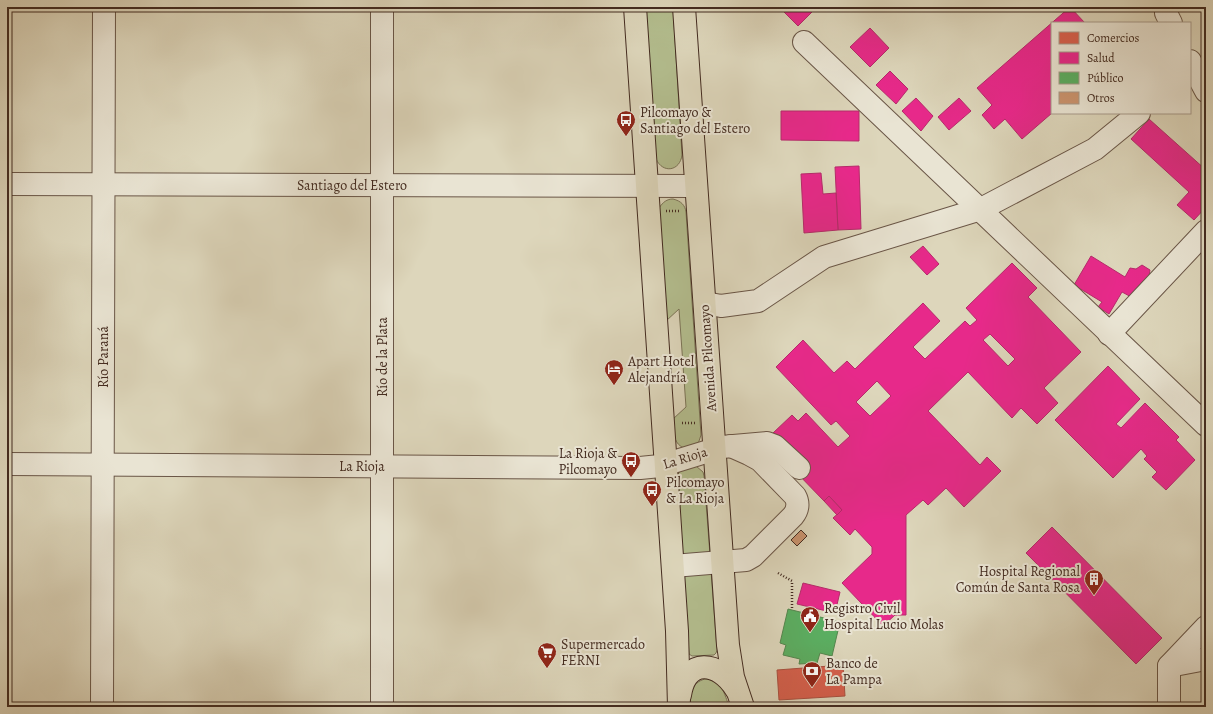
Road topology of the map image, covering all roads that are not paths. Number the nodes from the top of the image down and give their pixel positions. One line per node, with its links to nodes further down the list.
1 (104, 7): 10 (street, Río Paraná)
2 (382, 7): 11 (street, Río de la Plata)
3 (635, 7): 12 (main road)
4 (684, 7): 13 (main road, Avenida Pilcomayo)
5 (804, 42): 14 (street)
6 (1191, 62): 7 (street)
7 (1200, 83)
8 (1138, 114): 14 (street)
9 (7, 184): 10 (street, Santiago del Estero)
10 (104, 184): 11 (street, Santiago del Estero); 21 (street, Río Paraná)
11 (382, 185): 12 (street, Santiago del Estero); 23 (street, Río de la Plata)
12 (647, 186): 13 (street, Santiago del Estero); 22 (main road)
13 (696, 186): 16 (main road, Avenida Pilcomayo)
14 (980, 209): 16 (street); 17 (street)
15 (1206, 232): 17 (street)
16 (704, 303): 19 (main road, Avenida Pilcomayo)
17 (1109, 334): 18 (street)
18 (1206, 425)
19 (722, 447): 22 (street, La Rioja); 24 (street, La Rioja); 25 (main road, Avenida Pilcomayo); 25 (street)
20 (7, 464): 21 (street, La Rioja)
21 (103, 464): 23 (street, La Rioja); 32 (street, Río Paraná)
22 (666, 464): 23 (street, La Rioja); 26 (main road)
23 (382, 466): 33 (street, Río de la Plata)
24 (799, 468)
25 (723, 562): 26 (street); 30 (main road, Avenida Pilcomayo)
26 (673, 566): 31 (main road)
27 (1206, 627): 29 (street)
28 (1206, 659): 29 (street)
29 (1169, 666): 34 (street)
30 (740, 698): 31 (main road)
31 (680, 702)
32 (102, 707)
33 (382, 707)
34 (1169, 707)

